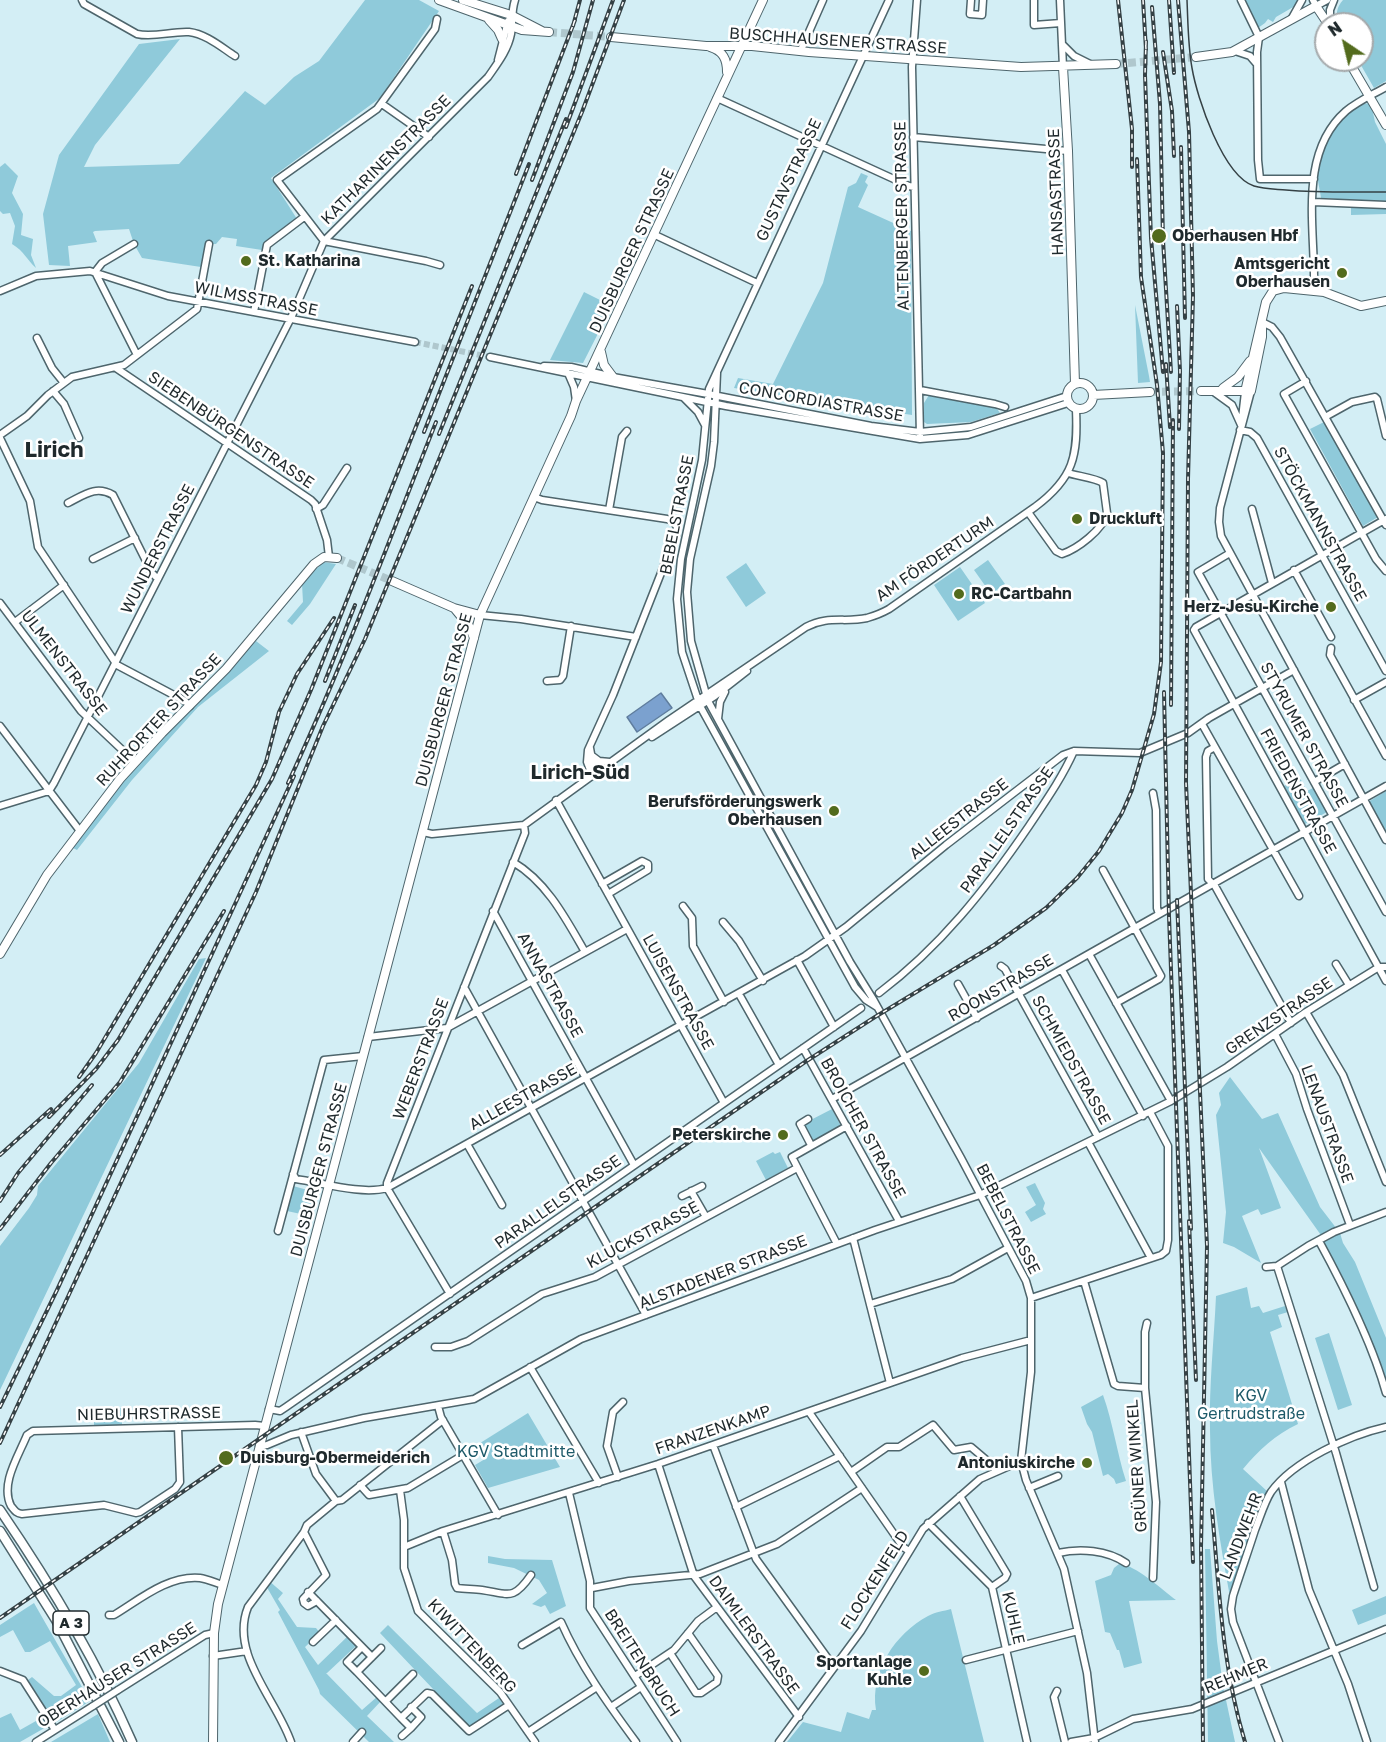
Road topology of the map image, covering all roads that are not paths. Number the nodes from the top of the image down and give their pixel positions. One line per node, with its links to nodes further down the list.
1 (82, 0): 32 (street)
2 (439, 0): 19 (main road)
3 (462, 0): 17 (main road)
4 (515, 0): 17 (street, KATHARINENSTRASSE)
5 (763, 0): 28 (main road, DUISBURGER STRASSE)
6 (823, 0): 29 (street)
7 (889, 0): 31 (street, GUSTAVSTRASSE)
8 (916, 0): 34 (street, ALTENBERGER STRASSE)
9 (971, 0): 10 (street)
10 (983, 0)
11 (1034, 0): 21 (street)
12 (1060, 0): 21 (street, HANSASTRASSE)
13 (1241, 0): 24 (street)
14 (1302, 0): 20 (street)
15 (1327, 0): 16 (street)
16 (1315, 3): 20 (main road)
17 (511, 15): 22 (street, KATHARINENSTRASSE); 22 (main road)
18 (438, 19): 45 (street)
19 (488, 19): 22 (main road); 25 (main road)
20 (1291, 19): 24 (main road)
21 (1061, 23): 26 (street, HANSASTRASSE)
22 (509, 25): 25 (street, KATHARINENSTRASSE); 35 (street, KATHARINENSTRASSE)
23 (611, 37): 27 (main road, BUSCHHAUSENER STRASSE)
24 (1259, 38): 30 (main road); 39 (street)
25 (502, 39): 35 (street, KATHARINENSTRASSE)
26 (1061, 44): 36 (street); 38 (street, HANSASTRASSE)
27 (706, 46): 28 (main road, BUSCHHAUSENER STRASSE); 41 (main road)
28 (741, 46): 29 (main road, BUSCHHAUSENER STRASSE); 41 (main road, DUISBURGER STRASSE)
29 (801, 50): 31 (main road, BUSCHHAUSENER STRASSE)
30 (1235, 51): 33 (main road); 39 (street)
31 (862, 55): 34 (main road, BUSCHHAUSENER STRASSE); 49 (street, GUSTAVSTRASSE)
32 (235, 56)
33 (1196, 57)
34 (912, 59): 38 (main road, BUSCHHAUSENER STRASSE); 48 (street, ALTENBERGER STRASSE)
35 (497, 63): 47 (street, KATHARINENSTRASSE)
36 (1090, 64): 37 (main road, BUSCHHAUSENER STRASSE); 38 (main road, BUSCHHAUSENER STRASSE)
37 (1116, 64)
38 (1063, 67): 50 (main road, HANSASTRASSE)
39 (1257, 67): 51 (street)
40 (1355, 72): 43 (main road)
41 (726, 78): 44 (main road, DUISBURGER STRASSE)
42 (1386, 87): 43 (street)
43 (1369, 96): 46 (main road); 51 (street)
44 (717, 98): 49 (street); 56 (main road, DUISBURGER STRASSE)
45 (382, 104): 47 (street); 55 (street)
46 (1386, 125)
47 (429, 137): 57 (street, KATHARINENSTRASSE)
48 (913, 137): 50 (street); 52 (street, ALTENBERGER STRASSE)
49 (820, 146): 52 (street); 62 (street, GUSTAVSTRASSE)
50 (1068, 151): 84 (main road, HANSASTRASSE)
51 (1314, 179): 53 (street)
52 (914, 187): 86 (street, ALTENBERGER STRASSE)
53 (1313, 202): 54 (street); 63 (street)
54 (1386, 205)
55 (304, 217): 57 (street); 67 (street)
56 (653, 234): 62 (street); 72 (main road, DUISBURGER STRASSE)
57 (324, 241): 60 (street); 68 (street, KATHARINENSTRASSE)
58 (134, 244): 61 (street)
59 (208, 244): 66 (street)
60 (440, 266)
61 (95, 272): 64 (street); 66 (street, WILMSSTRASSE); 73 (street)
62 (757, 283): 79 (street, GUSTAVSTRASSE)
63 (1314, 283)
64 (0, 291)
65 (1386, 301): 69 (main road)
66 (199, 302): 67 (street, WILMSSTRASSE); 73 (street)
67 (254, 312): 68 (street, WILMSSTRASSE)
68 (291, 318): 71 (street, WILMSSTRASSE); 109 (street, WUNDERSTRASSE)
69 (1262, 322): 75 (main road); 82 (street); 88 (main road)
70 (37, 339): 83 (street)
71 (415, 342)
72 (602, 349): 80 (main road, DUISBURGER STRASSE); 81 (main road)
73 (137, 355): 77 (street)
74 (490, 357): 76 (street)
75 (1252, 357): 85 (main road); 88 (main road)
76 (538, 366): 78 (street); 80 (street)
77 (116, 368): 83 (street); 109 (street, SIEBENBÜRGENSTRASSE)
78 (568, 373): 80 (street); 97 (street)
79 (717, 373): 93 (street, GUSTAVSTRASSE); 95 (street, GUSTAVSTRASSE)
80 (589, 375): 81 (street, CONCORDIASTRASSE); 94 (street, CONCORDIASTRASSE); 97 (main road, DUISBURGER STRASSE)
81 (613, 377): 95 (street, CONCORDIASTRASSE)
82 (1306, 381): 101 (street); 121 (street)
83 (64, 383): 89 (street)
84 (1075, 384): 92 (main road); 96 (main road)
85 (1223, 388): 87 (main road); 88 (main road)
86 (920, 390): 99 (street); 105 (street, ALTENBERGER STRASSE)
87 (1211, 390): 88 (main road); 90 (main road); 103 (street)
88 (1248, 390): 103 (street)
89 (52, 391): 107 (street); 108 (street)
90 (1201, 391)
91 (1150, 392): 92 (main road)
92 (1093, 395): 100 (main road)
93 (717, 396): 95 (street, CONCORDIASTRASSE); 98 (street, CONCORDIASTRASSE); 105 (street, CONCORDIASTRASSE)
94 (684, 397): 95 (street, CONCORDIASTRASSE); 102 (street)
95 (708, 397): 98 (street, CONCORDIASTRASSE); 102 (street, BEBELSTRASSE)
96 (1067, 399): 100 (main road); 105 (street, CONCORDIASTRASSE)
97 (576, 401): 113 (main road, DUISBURGER STRASSE)
98 (717, 403): 105 (street, CONCORDIASTRASSE); 115 (street, BEBELSTRASSE)
99 (1005, 407)
100 (1076, 409): 111 (street, AM FÖRDERTURM)
101 (1325, 417): 106 (street); 120 (street)
102 (706, 426): 112 (street, BEBELSTRASSE)
103 (1241, 426): 123 (street); 124 (street, STÖCKMANNSTRASSE)
104 (627, 431): 118 (street)
105 (920, 436)
106 (1386, 436)
107 (0, 437): 132 (street)
108 (80, 438)
109 (227, 442): 116 (street, SIEBENBÜRGENSTRASSE); 129 (street, WUNDERSTRASSE)
110 (347, 468): 116 (street)
111 (1068, 473): 119 (street, AM FÖRDERTURM); 119 (street)
112 (695, 495): 115 (street); 154 (street, BEBELSTRASSE)
113 (534, 497): 118 (street); 137 (main road, DUISBURGER STRASSE)
114 (68, 503): 122 (street)
115 (702, 505): 152 (street, BEBELSTRASSE)
116 (316, 509): 125 (street, SIEBENBÜRGENSTRASSE)
117 (1252, 509): 131 (street)
118 (609, 510): 140 (street)
119 (1028, 512): 144 (street, AM FÖRDERTURM)
120 (1385, 522): 121 (street)
121 (1362, 533): 124 (street); 128 (street)
122 (135, 538): 126 (street); 129 (street)
123 (1230, 553): 133 (street); 136 (street, STYRUMER STRASSE)
124 (1322, 555): 127 (street); 147 (street, STÖCKMANNSTRASSE)
125 (333, 557): 156 (main road, RUHRORTER STRASSE)
126 (93, 559)
127 (1294, 570): 131 (street); 141 (street)
128 (1386, 571)
129 (158, 579): 145 (street, WUNDERSTRASSE)
130 (392, 581): 135 (main road)
131 (1272, 583): 133 (street)
132 (64, 585): 138 (street); 145 (street)
133 (1253, 594): 136 (street); 146 (street)
134 (0, 603): 138 (street, ULMENSTRASSE)
135 (454, 608): 137 (main road); 142 (main road)
136 (1221, 612): 151 (street, STYRUMER STRASSE); 155 (street, FRIEDENSTRASSE)
137 (480, 615): 139 (street); 142 (main road, DUISBURGER STRASSE)
138 (15, 622): 157 (street, ULMENSTRASSE)
139 (571, 626): 140 (street); 148 (street)
140 (636, 637): 161 (street)
141 (1332, 637)
142 (474, 638): 183 (main road, DUISBURGER STRASSE)
143 (1331, 648): 153 (street)
144 (758, 660): 149 (street, AM FÖRDERTURM); 152 (street, AM FÖRDERTURM)
145 (116, 663): 156 (street); 157 (street, WUNDERSTRASSE)
146 (1294, 670): 151 (street); 168 (street)
147 (1386, 671)
148 (547, 681)
149 (734, 682): 152 (street, AM FÖRDERTURM); 158 (street)
150 (1386, 682): 153 (street)
151 (1262, 688): 155 (street); 170 (street, STYRUMER STRASSE)
152 (708, 698): 154 (street, AM FÖRDERTURM); 158 (street, BEBELSTRASSE)
153 (1354, 700): 165 (street)
154 (699, 703): 167 (street, AM FÖRDERTURM); 180 (street, BEBELSTRASSE)
155 (1234, 703): 159 (street); 182 (street, FRIEDENSTRASSE)
156 (190, 706): 166 (main road, RUHRORTER STRASSE)
157 (87, 718): 166 (street, ULMENSTRASSE); 172 (street, WUNDERSTRASSE)
158 (718, 720): 179 (street, BEBELSTRASSE)
159 (1202, 724): 162 (street); 163 (street)
160 (0, 726): 172 (street)
161 (590, 745): 164 (street); 169 (street)
162 (1215, 747): 185 (street); 188 (street)
163 (1074, 751): 199 (street, ALLEESTRASSE); 215 (street, PARALLELSTRASSE)
164 (591, 755): 167 (street); 169 (street)
165 (1386, 756)
166 (135, 762): 181 (main road, RUHRORTER STRASSE)
167 (611, 762): 169 (street, AM FÖRDERTURM)
168 (1345, 764): 170 (street); 174 (street)
169 (594, 773): 175 (street, AM FÖRDERTURM)
170 (1314, 782): 177 (street, STYRUMER STRASSE)
171 (1386, 786): 174 (street, ROONSTRASSE)
172 (49, 791): 176 (street); 181 (street)
173 (1154, 793): 195 (street)
174 (1363, 798): 177 (street, ROONSTRASSE); 184 (street)
175 (556, 800): 178 (street, AM FÖRDERTURM); 189 (street, LUISENSTRASSE)
176 (0, 806)
177 (1333, 816): 182 (street, ROONSTRASSE); 194 (street, STYRUMER STRASSE)
178 (524, 825): 183 (street); 186 (street, WEBERSTRASSE)
179 (776, 826): 180 (street); 199 (street, BEBELSTRASSE)
180 (768, 830): 200 (street, BEBELSTRASSE)
181 (80, 831): 202 (main road, RUHRORTER STRASSE)
182 (1305, 831): 185 (street, ROONSTRASSE); 207 (street, FRIEDENSTRASSE)
183 (423, 832): 230 (main road, DUISBURGER STRASSE)
184 (1386, 840)
185 (1273, 849): 188 (street, ROONSTRASSE); 191 (street)
186 (513, 862): 193 (street, WEBERSTRASSE); 201 (street)
187 (1103, 870): 197 (street)
188 (1212, 883): 195 (street, ROONSTRASSE); 225 (street)
189 (602, 884): 190 (street, LUISENSTRASSE); 190 (street)
190 (608, 894): 198 (street, LUISENSTRASSE)
191 (1299, 896)
192 (683, 906): 218 (street)
193 (494, 911): 209 (street, ANNASTRASSE); 214 (street, WEBERSTRASSE)
194 (1386, 912)
195 (1159, 914): 197 (street, ROONSTRASSE)
196 (723, 922): 210 (street)
197 (1135, 928): 203 (street, ROONSTRASSE); 219 (street)
198 (627, 929): 201 (street); 226 (street, LUISENSTRASSE)
199 (836, 934): 200 (street, ALLEESTRASSE); 220 (street, BEBELSTRASSE)
200 (829, 939): 204 (street, ALLEESTRASSE); 220 (street, BEBELSTRASSE)
201 (585, 952): 209 (street)
202 (0, 954)
203 (1089, 954): 208 (street, ROONSTRASSE); 219 (street)
204 (797, 960): 210 (street, ALLEESTRASSE); 227 (street)
205 (1336, 964): 213 (street)
206 (1001, 966): 217 (street, SCHMIEDSTRASSE)
207 (1383, 967): 211 (street, FRIEDENSTRASSE); 213 (street, GRENZSTRASSE)
208 (1062, 970): 217 (street, ROONSTRASSE); 242 (street)
209 (532, 981): 222 (street); 235 (street, ANNASTRASSE)
210 (763, 981): 216 (street, ALLEESTRASSE)
211 (1386, 981)
212 (958, 984): 224 (street)
213 (1349, 985): 223 (street, GRENZSTRASSE)
214 (464, 987): 222 (street); 228 (street, WEBERSTRASSE)
215 (879, 993)
216 (739, 994): 218 (street, ALLEESTRASSE); 234 (street)
217 (1019, 994): 224 (street, ROONSTRASSE); 245 (street, SCHMIEDSTRASSE)
218 (724, 1002): 226 (street, ALLEESTRASSE)
219 (1116, 1003): 238 (street)
220 (877, 1007): 233 (street, BEBELSTRASSE)
221 (861, 1008): 227 (street, PARALLELSTRASSE)
222 (477, 1011): 228 (street); 240 (street)
223 (1306, 1012): 225 (street, GRENZSTRASSE); 252 (street)
224 (976, 1018): 233 (street, ROONSTRASSE)
225 (1291, 1023): 229 (street, GRENZSTRASSE)
226 (682, 1026): 235 (street, ALLEESTRASSE); 239 (street, LUISENSTRASSE)
227 (834, 1027): 231 (street, PARALLELSTRASSE)
228 (447, 1028): 230 (street); 255 (street, WEBERSTRASSE)
229 (1275, 1034): 236 (street, GRENZSTRASSE); 264 (street, LENAUSTRASSE)
230 (368, 1037): 232 (main road, DUISBURGER STRASSE)
231 (803, 1048): 234 (street, PARALLELSTRASSE); 237 (street, BROICHER STRASSE)
232 (363, 1056): 251 (street); 253 (main road, DUISBURGER STRASSE)
233 (904, 1058): 237 (street, ROONSTRASSE); 257 (street, BEBELSTRASSE)
234 (778, 1065): 239 (street, PARALLELSTRASSE)
235 (586, 1078): 240 (street, ALLEESTRASSE); 249 (street, ANNASTRASSE)
236 (1188, 1091): 238 (street, ALSTADENER STRASSE)
237 (832, 1099): 244 (street, BROICHER STRASSE)
238 (1172, 1101): 241 (street, ALSTADENER STRASSE)
239 (724, 1103): 249 (street, PARALLELSTRASSE)
240 (531, 1109): 247 (street, ALLEESTRASSE); 259 (street)
241 (1150, 1112): 242 (street, ALSTADENER STRASSE); 270 (street)
242 (1143, 1116): 245 (street, ALSTADENER STRASSE)
243 (808, 1119): 248 (street)
244 (847, 1126): 248 (street); 263 (street, BROICHER STRASSE)
245 (1098, 1137): 246 (street, ALSTADENER STRASSE)
246 (1088, 1142): 257 (street, ALSTADENER STRASSE); 270 (street)
247 (467, 1144): 255 (street, ALLEESTRASSE); 260 (street)
248 (811, 1145): 250 (street)
249 (634, 1166): 259 (street, PARALLELSTRASSE)
250 (797, 1168): 262 (street, KLUCKSTRASSE); 268 (street)
251 (293, 1174): 253 (street, ALLEESTRASSE); 265 (street)
252 (1386, 1182)
253 (329, 1184): 255 (street, ALLEESTRASSE); 288 (main road, DUISBURGER STRASSE)
254 (702, 1186): 256 (street)
255 (387, 1188): 275 (street)
256 (691, 1191): 258 (street); 262 (street)
257 (980, 1195): 263 (street, ALSTADENER STRASSE); 269 (street, BEBELSTRASSE)
258 (682, 1196)
259 (582, 1202): 271 (street); 275 (street, PARALLELSTRASSE)
260 (502, 1205)
261 (1386, 1212): 264 (street)
262 (706, 1217): 271 (street, KLUCKSTRASSE)
263 (899, 1221): 266 (street, ALSTADENER STRASSE)
264 (1350, 1225): 267 (street)
265 (278, 1231)
266 (854, 1238): 268 (street, ALSTADENER STRASSE); 277 (street)
267 (1319, 1241): 272 (street); 285 (street)
268 (837, 1244): 278 (street, ALSTADENER STRASSE)
269 (1008, 1248): 276 (street, BEBELSTRASSE); 277 (street)
270 (1151, 1258): 274 (street)
271 (617, 1265): 278 (street); 281 (street, KLUCKSTRASSE)
272 (1278, 1266): 273 (street); 297 (street)
273 (1266, 1267)
274 (1084, 1281): 276 (street); 284 (street, GRÜNER WINKEL)
275 (450, 1294): 288 (street, PARALLELSTRASSE)
276 (1031, 1298): 280 (street, BEBELSTRASSE)
277 (870, 1304): 283 (street)
278 (646, 1316): 282 (street, ALSTADENER STRASSE)
279 (1147, 1323): 284 (street, GRÜNER WINKEL)
280 (1031, 1340): 283 (street, FRANZENKAMP); 300 (street, BEBELSTRASSE)
281 (435, 1347)
282 (530, 1367): 287 (street, ALSTADENER STRASSE); 307 (street)
283 (890, 1383): 289 (street, FRANZENKAMP)
284 (1145, 1388): 329 (street, GRÜNER WINKEL)
285 (1386, 1392)
286 (623, 1402): 305 (street)
287 (438, 1406): 290 (street); 294 (street, ALSTADENER STRASSE)
288 (269, 1409): 291 (main road, DUISBURGER STRASSE)
289 (809, 1412): 295 (street, FRANZENKAMP); 299 (street)
290 (443, 1420): 298 (street); 308 (street)
291 (265, 1426): 292 (street, NIEBUHRSTRASSE); 296 (main road, DUISBURGER STRASSE)
292 (177, 1427): 292 (street, NIEBUHRSTRASSE)
293 (1386, 1427): 297 (street, LANDWEHR)
294 (301, 1432): 296 (street, ALSTADENER STRASSE); 314 (street)
295 (713, 1445): 301 (street, FRANZENKAMP); 315 (street)
296 (259, 1446): 330 (main road, DUISBURGER STRASSE)
297 (1333, 1446): 306 (street, LANDWEHR); 332 (street)
298 (463, 1455): 311 (street); 317 (street)
299 (840, 1456): 302 (street); 315 (street)
300 (1022, 1461): 303 (street, FLOCKENFELD); 310 (street, BEBELSTRASSE)
301 (658, 1464): 305 (street, FRANZENKAMP); 328 (street, DAIMLERSTRASSE)
302 (851, 1472): 303 (street); 309 (street)
303 (996, 1472): 313 (street, FLOCKENFELD)
304 (1058, 1476): 310 (street)
305 (618, 1477): 307 (street, FRANZENKAMP)
306 (1281, 1482): 347 (street); 359 (street, LANDWEHR)
307 (599, 1483): 312 (street, FRANZENKAMP)
308 (360, 1485): 311 (street); 314 (street)
309 (862, 1488): 323 (street); 324 (street)
310 (1029, 1488): 325 (street, BEBELSTRASSE)
311 (400, 1490): 322 (street, KIWITTENBERG)
312 (569, 1493): 317 (street, FRANZENKAMP); 333 (street, BREITENBRUCH)
313 (960, 1496): 318 (street, FLOCKENFELD); 331 (street)
314 (336, 1500): 321 (street)
315 (736, 1507): 324 (street)
316 (0, 1510): 377 (highway, A 3)
317 (498, 1515): 320 (street, FRANZENKAMP)
318 (928, 1524): 323 (street, FLOCKENFELD); 331 (street, KUHLE)
319 (0, 1531): 376 (highway, A 3)
320 (443, 1531): 322 (street, FRANZENKAMP); 327 (street)
321 (304, 1532): 334 (street); 349 (street)
322 (404, 1547): 364 (street, KIWITTENBERG)
323 (909, 1551): 354 (street, FLOCKENFELD)
324 (753, 1553): 328 (street); 354 (street)
325 (1058, 1553): 326 (street); 340 (street, BEBELSTRASSE)
326 (1126, 1563)
327 (531, 1575)
328 (694, 1575): 333 (street); 336 (street, DAIMLERSTRASSE)
329 (1153, 1578)
330 (223, 1585): 337 (street); 341 (main road, DUISBURGER STRASSE)
331 (992, 1587): 348 (street, KUHLE)
332 (1374, 1587)
333 (591, 1588): 358 (street, BREITENBRUCH)
334 (309, 1592): 335 (street); 335 (street)
335 (317, 1601): 338 (street)
336 (717, 1607): 342 (street); 367 (street, DAIMLERSTRASSE)
337 (109, 1615)
338 (336, 1620): 343 (street); 345 (street)
339 (1386, 1629): 347 (street, REHMER)
340 (1078, 1631): 348 (street); 374 (street, BEBELSTRASSE)
341 (214, 1633): 351 (main road, DUISBURGER STRASSE); 370 (street, OBERHAUSER STRASSE, bridge)
342 (688, 1633): 350 (street); 350 (street)
343 (313, 1642)
344 (522, 1645): 360 (street)
345 (362, 1647): 352 (street); 356 (street)
346 (381, 1648): 352 (street)
347 (1334, 1649): 359 (street, REHMER); 389 (street)
348 (1006, 1650): 353 (street); 385 (street, KUHLE)
349 (247, 1651): 351 (street); 379 (street)
350 (670, 1653): 358 (street)
351 (213, 1656): 378 (main road, DUISBURGER STRASSE)
352 (372, 1657): 356 (street)
353 (966, 1660)
354 (834, 1667): 367 (street, FLOCKENFELD)
355 (0, 1671): 370 (street)
356 (357, 1672): 363 (street)
357 (413, 1674): 363 (street)
358 (635, 1676): 361 (street, BREITENBRUCH)
359 (1257, 1682): 374 (street, REHMER); 388 (street, LANDWEHR)
360 (597, 1687): 366 (street); 372 (street)
361 (641, 1687): 366 (street); 383 (street, BREITENBRUCH)
362 (1057, 1691): 386 (street)
363 (386, 1701): 368 (street)
364 (509, 1705): 365 (street); 372 (street, KIWITTENBERG)
365 (411, 1707): 368 (street); 369 (street)
366 (611, 1707): 382 (street)
367 (799, 1717): 384 (street, FLOCKENFELD)
368 (401, 1718): 369 (street)
369 (411, 1728): 373 (street)
370 (55, 1730): 375 (street, OBERHAUSER STRASSE)
371 (362, 1732): 380 (street)
372 (528, 1732): 381 (street, KIWITTENBERG)
373 (402, 1736)
374 (1095, 1740): 387 (street, REHMER)
375 (36, 1742)
376 (120, 1742)
377 (132, 1742)
378 (213, 1742)
379 (291, 1742)
380 (353, 1742)
381 (534, 1742)
382 (636, 1742)
383 (678, 1742)
384 (779, 1742)
385 (1027, 1742)
386 (1065, 1742)
387 (1071, 1742)
388 (1279, 1742)
389 (1367, 1742)

